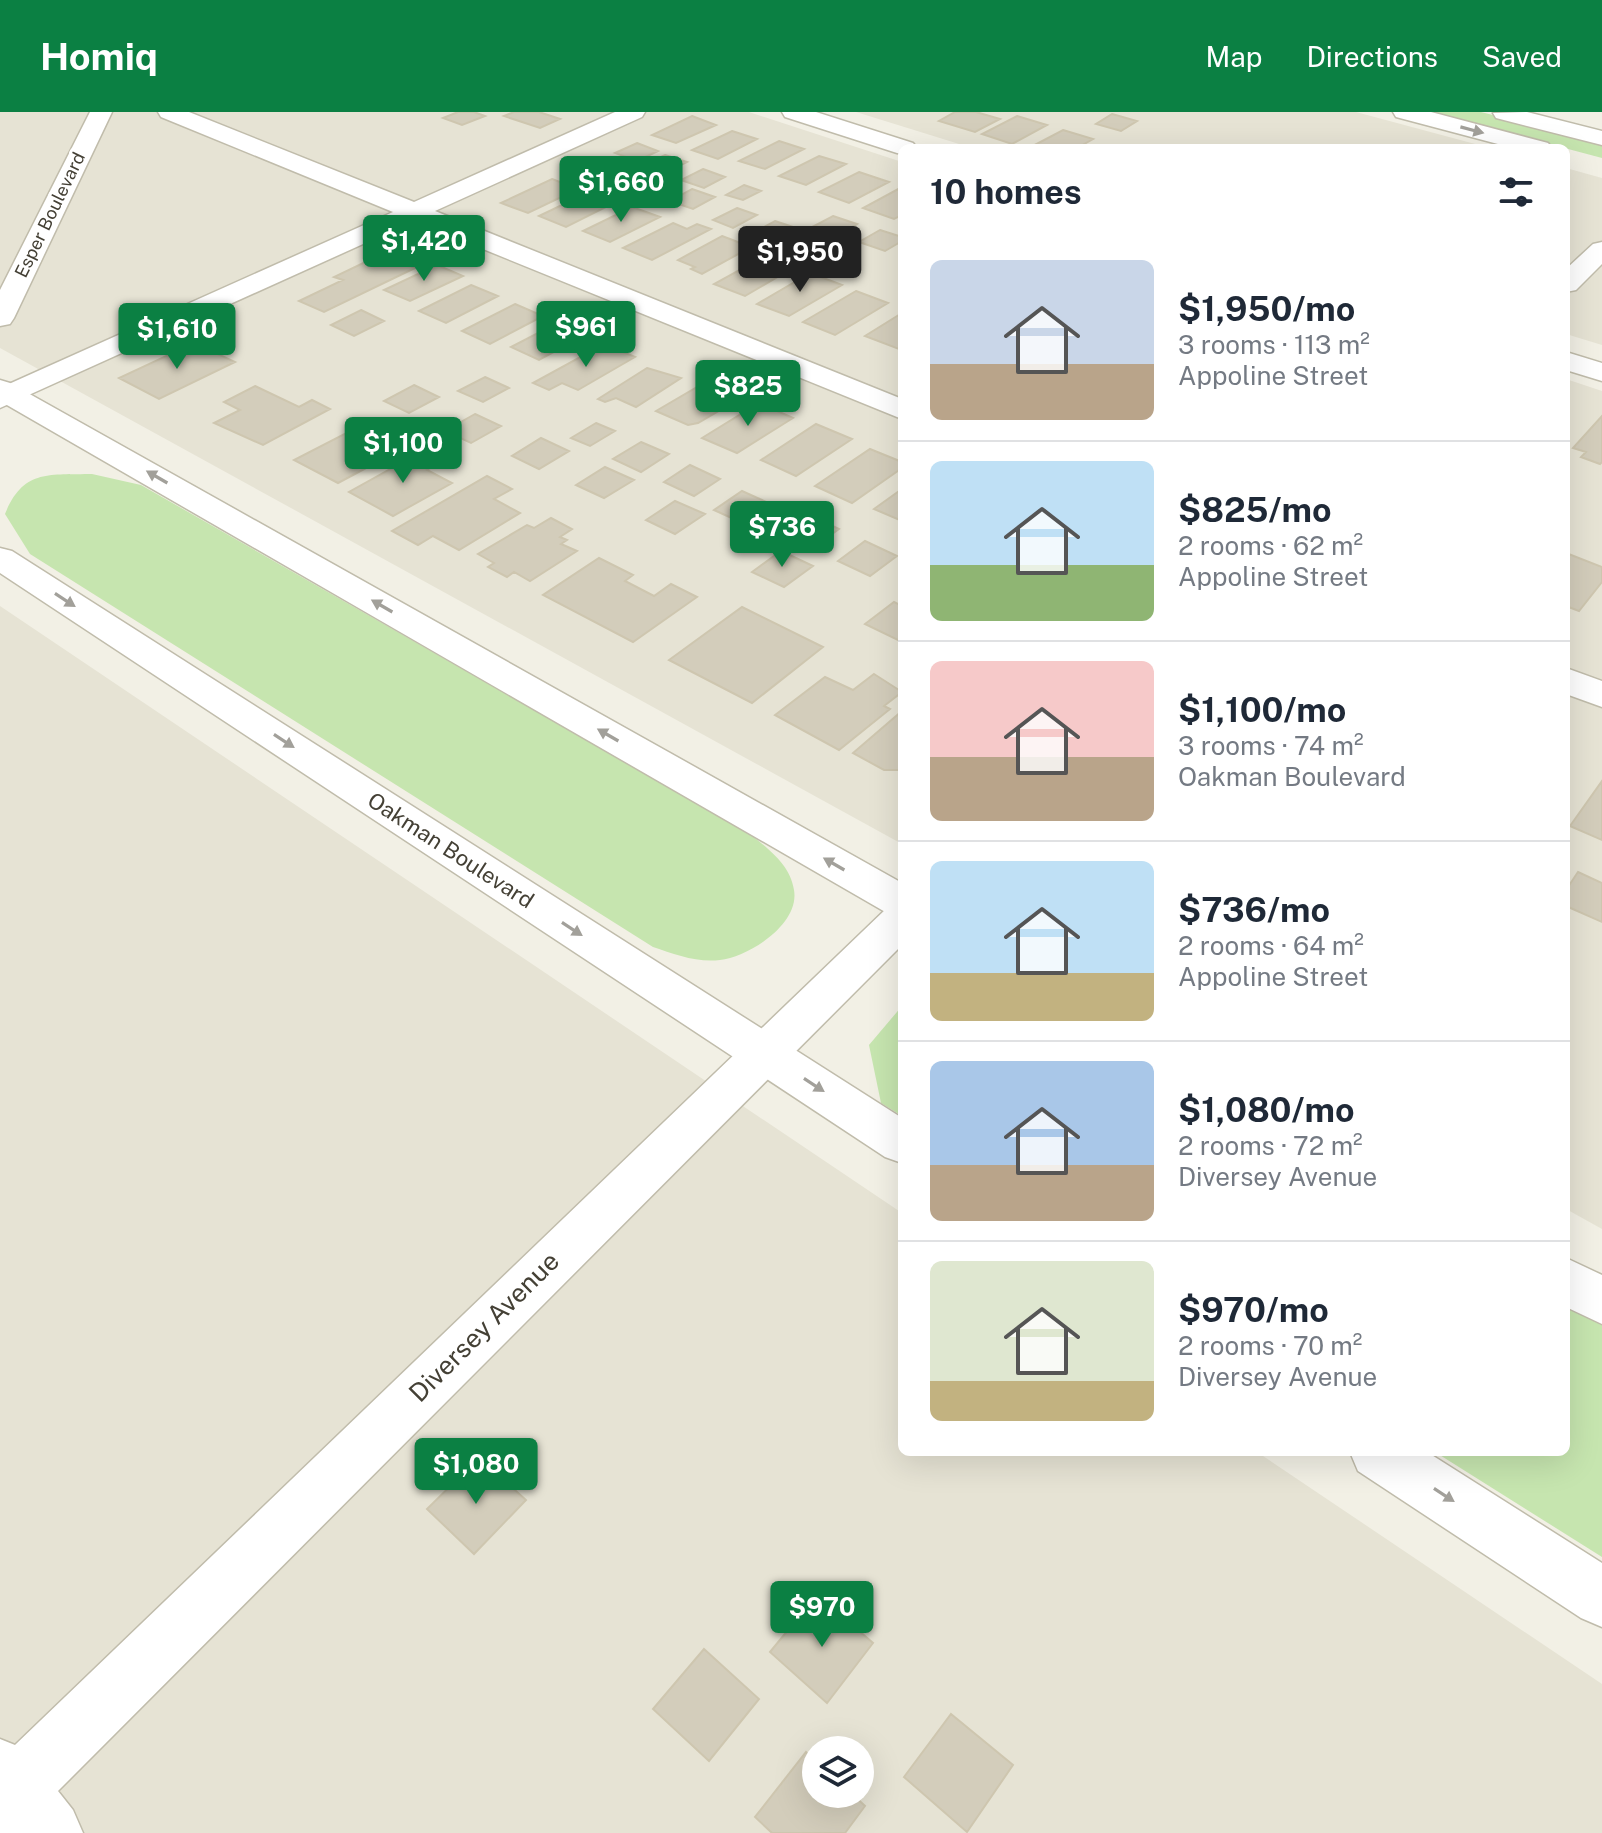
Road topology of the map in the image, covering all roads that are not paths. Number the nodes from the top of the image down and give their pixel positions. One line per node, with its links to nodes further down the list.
1 (101, 112): 13 (street, Esper Boulevard)
2 (169, 112): 10 (street)
3 (634, 112): 10 (street)
4 (793, 112): 9 (street)
5 (1404, 112): 8 (street, one-way to 8)
6 (1500, 112): 7 (street)
7 (1602, 138)
8 (1525, 144)
9 (898, 146)
10 (414, 210): 16 (street); 17 (street)
11 (1602, 250): 12 (street)
12 (1570, 280)
13 (0, 318)
14 (1570, 362): 15 (street)
15 (1602, 372)
16 (3, 394): 21 (street, one-way to 16)
17 (898, 408)
18 (0, 558): 23 (street, Oakman Boulevard, one-way to 23)
19 (1570, 682): 20 (street)
20 (1602, 695)
21 (898, 900)
22 (898, 923): 23 (street, Diversey Avenue)
23 (763, 1052): 24 (street, Oakman Boulevard, one-way to 24); 29 (street, Diversey Avenue)
24 (898, 1140)
25 (1570, 1283): 26 (street)
26 (1602, 1301)
27 (1384, 1456): 28 (street, one-way to 28)
28 (1602, 1597)
29 (16, 1799)

